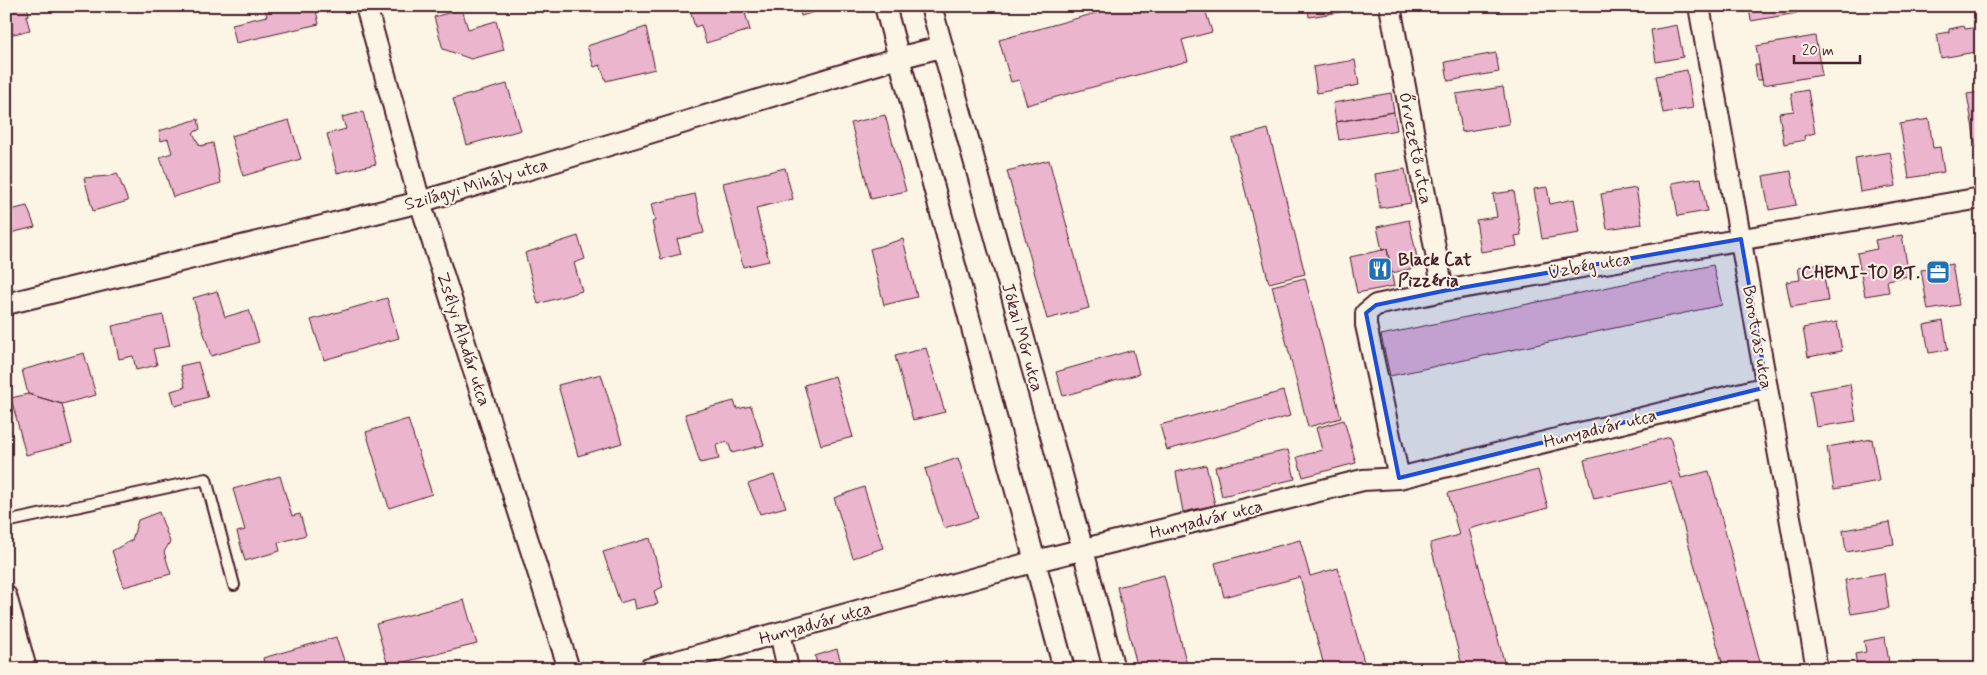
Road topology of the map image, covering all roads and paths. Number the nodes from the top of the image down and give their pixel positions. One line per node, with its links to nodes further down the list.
1 (366, 6): 9 (street, Zsélyi Aladár utca)
2 (885, 6): 7 (street)
3 (930, 6): 6 (street, Jókai Mór utca)
4 (1390, 6): 11 (street, Őrvezető utca)
5 (1699, 6): 10 (street, Borotvás utca)
6 (941, 47): 7 (street, Szilágyi Mihály utca); 16 (street, Jókai Mór utca)
7 (898, 58): 9 (street, Szilágyi Mihály utca); 17 (street)
8 (1981, 198): 10 (street, Üzbég utca)
9 (420, 202): 12 (street, Szilágyi Mihály utca); 22 (street, Zsélyi Aladár utca)
10 (1741, 239): 11 (street, Üzbég utca); 13 (street, Borotvás utca)
11 (1443, 291): 14 (street, Üzbég utca)
12 (6, 304)
13 (1767, 387): 14 (street, Hunyadvár utca); 27 (street, Borotvás utca)
14 (1399, 478): 16 (street, Hunyadvár utca)
15 (6, 522): 18 (lane)
16 (1083, 550): 17 (street, Hunyadvár utca); 26 (street, Jókai Mór utca)
17 (1036, 561): 20 (street, Hunyadvár utca); 25 (street)
18 (234, 585)
19 (6, 596): 21 (street)
20 (780, 633): 23 (street, Hunyadvár utca); 24 (street)
21 (26, 669)
22 (569, 669)
23 (649, 669)
24 (788, 669)
25 (1064, 669)
26 (1114, 669)
27 (1817, 669)

